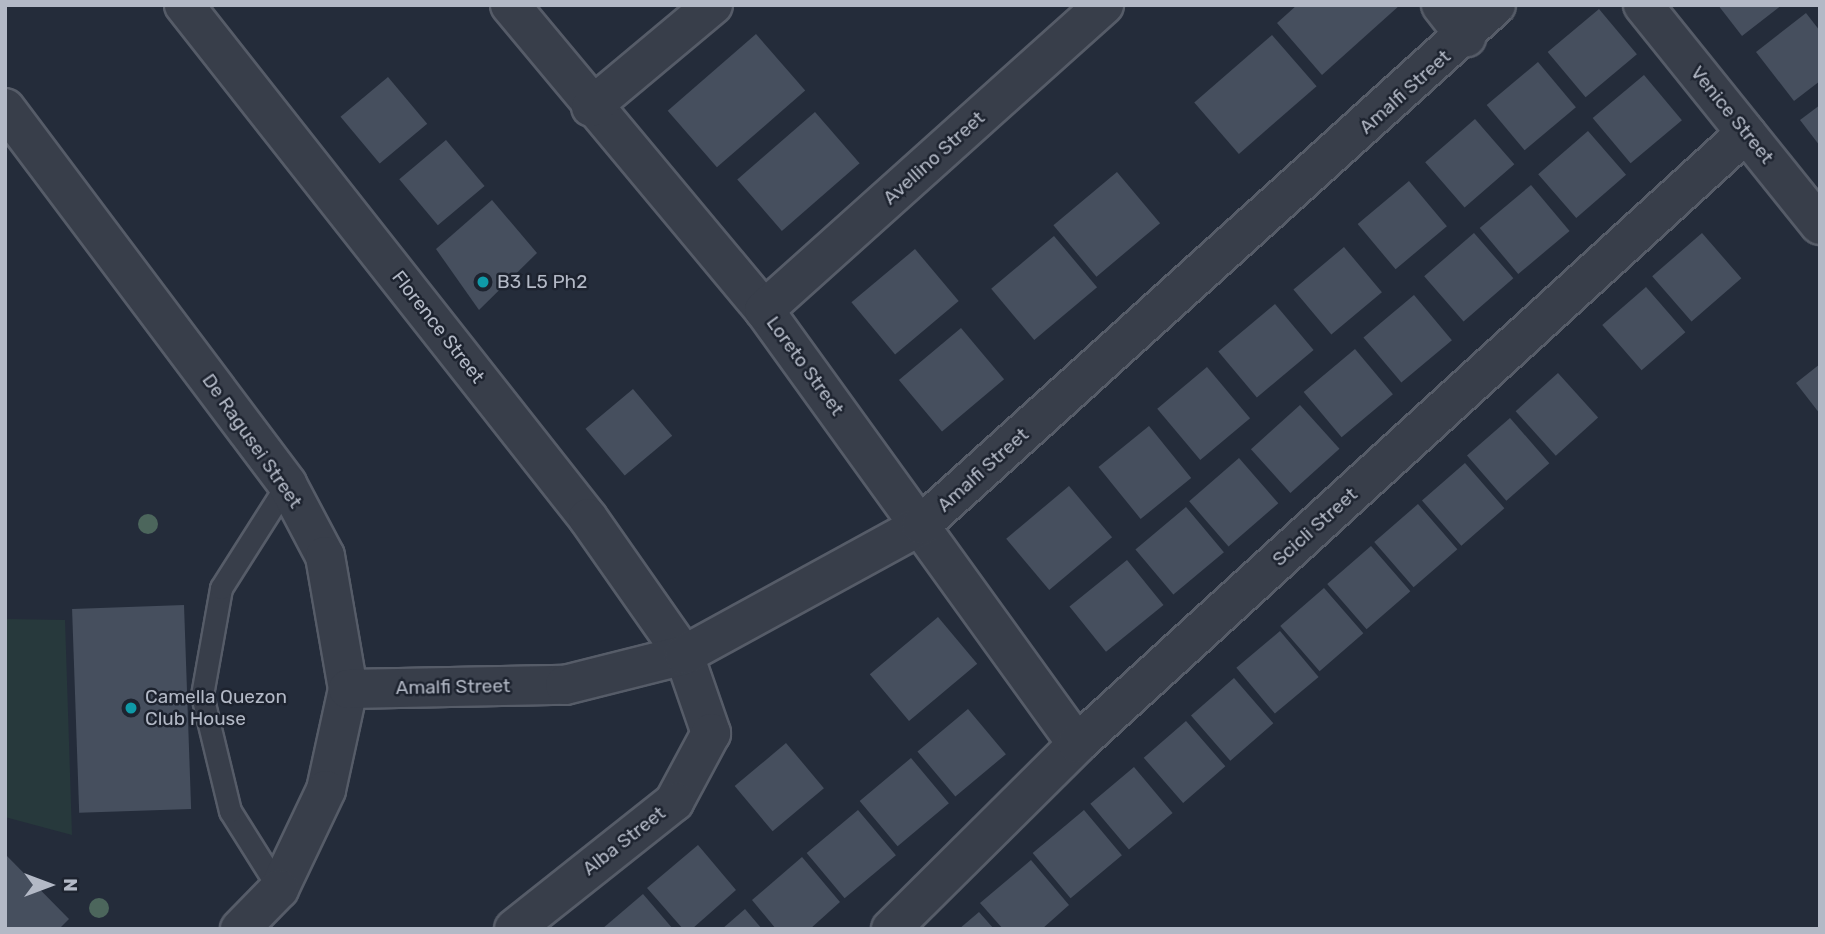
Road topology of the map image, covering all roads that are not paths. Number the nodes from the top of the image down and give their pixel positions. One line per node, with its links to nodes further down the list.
1 (184, 5): 16 (street, Florence Street)
2 (510, 5): 9 (street, Loreto Street)
3 (713, 5): 9 (street)
4 (1104, 5): 13 (street, Avellino Street)
5 (1440, 5): 8 (street)
6 (1496, 5): 8 (street, Amalfi Street)
7 (1643, 5): 11 (street, Venice Street)
8 (1466, 37): 15 (street, Amalfi Street)
9 (591, 107): 13 (street, Loreto Street)
10 (5, 108): 14 (street, De Ragusei Street)
11 (1746, 133): 12 (street, Venice Street); 18 (street, Scicli Street)
12 (1820, 225)
13 (764, 310): 15 (street, Loreto Street)
14 (287, 484): 17 (street, De Ragusei Street); 19 (lane)
15 (921, 525): 16 (street, Amalfi Street); 18 (street, Loreto Street)
16 (684, 655): 17 (street, Amalfi Street); 21 (street, Alba Street)
17 (348, 689): 19 (street, De Ragusei Street)
18 (1077, 744): 22 (street, Scicli Street)
19 (279, 889): 20 (street, De Ragusei Street)
20 (240, 929)
21 (514, 929)
22 (891, 929)

